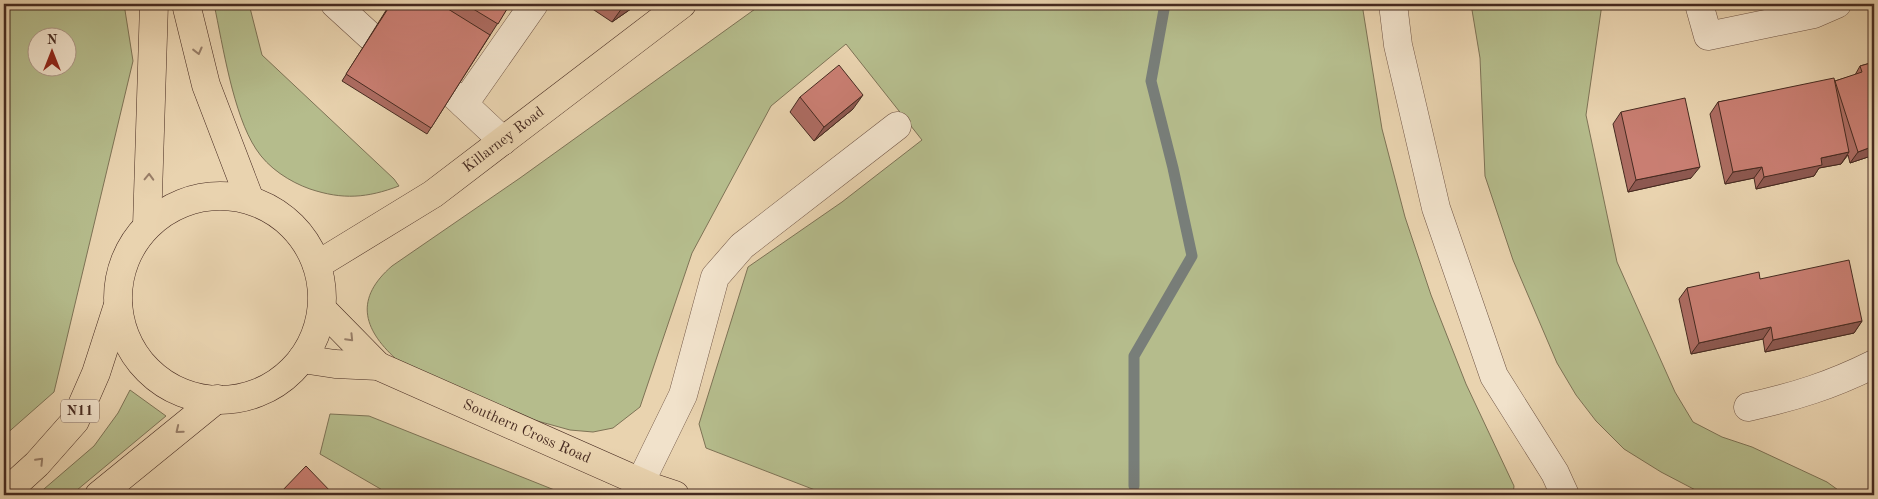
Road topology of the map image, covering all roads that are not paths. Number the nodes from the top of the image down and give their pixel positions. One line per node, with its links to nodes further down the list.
1 (154, 4): 13 (main road, one-way to 1)
2 (186, 4): 12 (main road, one-way to 12)
3 (335, 4): 9 (street)
4 (534, 4): 11 (street)
5 (682, 4): 11 (main road, Killarney Road)
6 (1393, 4): 25 (street)
7 (1699, 4): 8 (street)
8 (1837, 4)
9 (370, 36)
10 (897, 126): 22 (street)
11 (502, 141): 14 (main road, Killarney Road)
12 (250, 200): 13 (main road); 14 (main road)
13 (147, 226): 15 (main road)
14 (317, 265): 16 (main road)
15 (118, 304): 20 (main road); 23 (main road, N11, one-way to 15)
16 (322, 309): 17 (main road); 19 (main road, one-way to 19)
17 (302, 359): 19 (main road); 20 (main road)
18 (1874, 364): 21 (street)
19 (378, 366): 22 (main road, Southern Cross Road)
20 (217, 399): 24 (main road, one-way to 24)
21 (1748, 407)
22 (655, 490)
23 (4, 494)
24 (99, 495)
25 (1565, 495)

